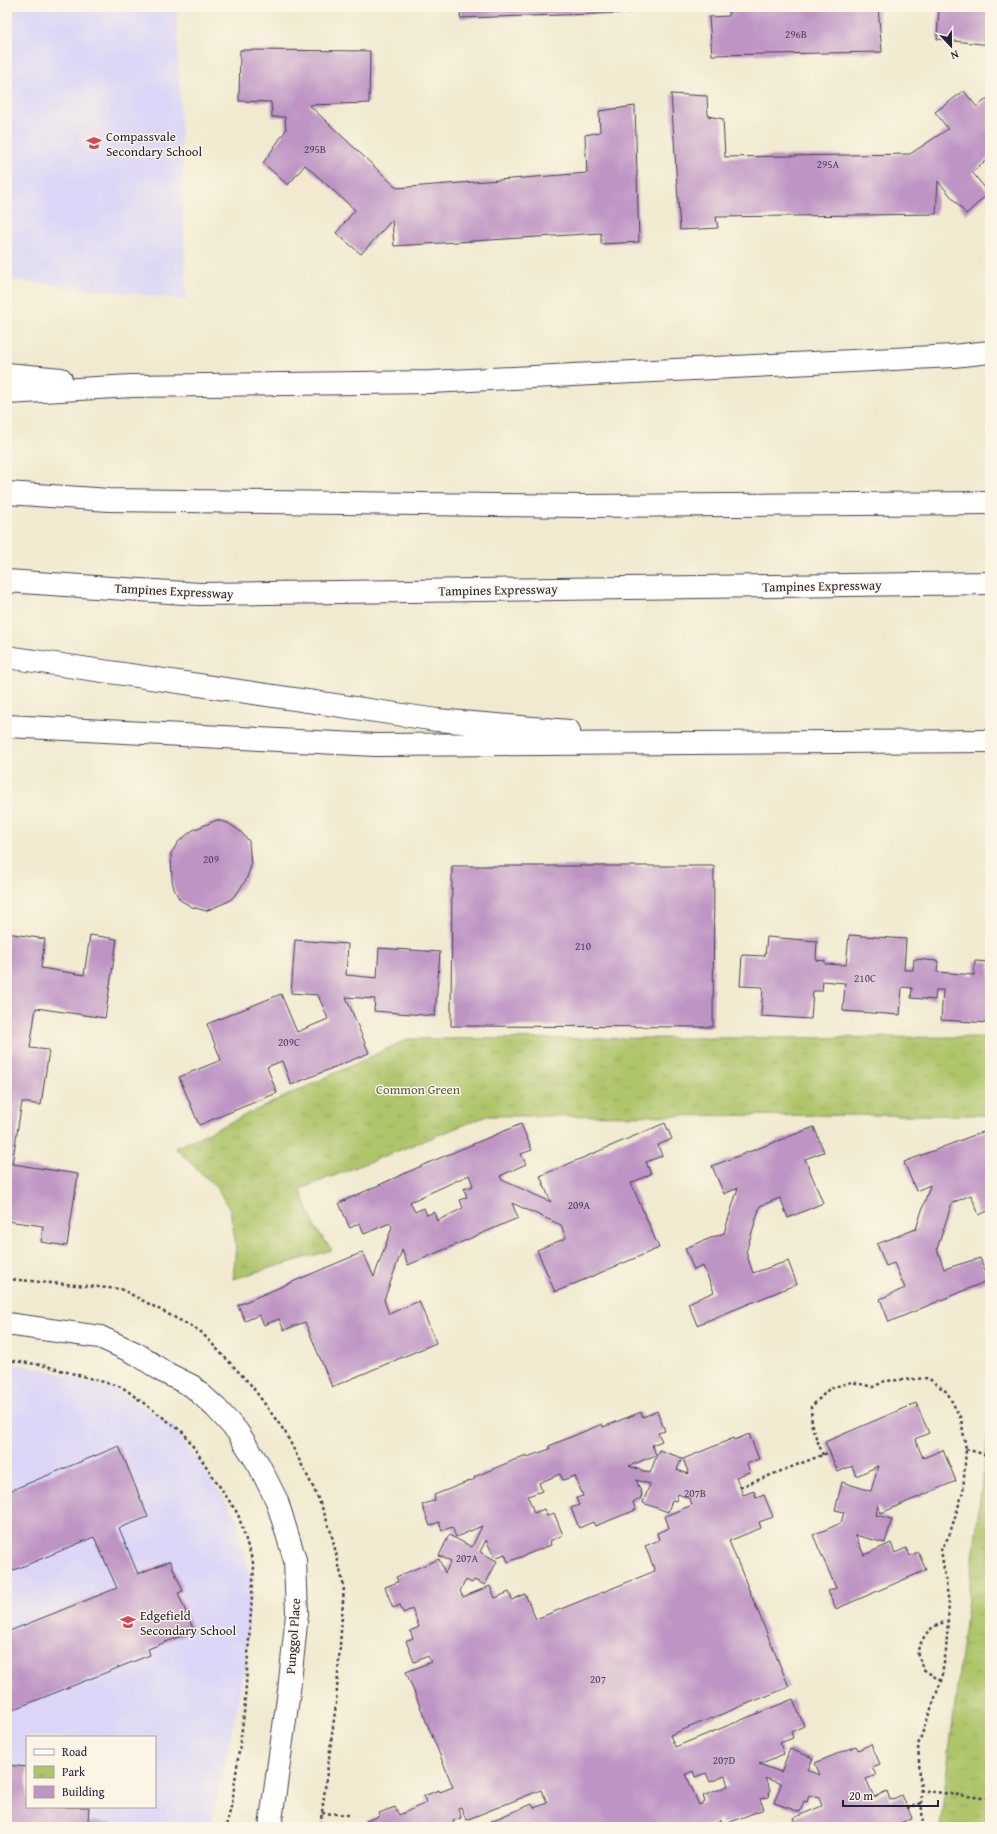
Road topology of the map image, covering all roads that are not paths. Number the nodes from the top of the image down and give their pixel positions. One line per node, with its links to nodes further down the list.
1 (990, 352): 2 (main road)
2 (953, 356): 3 (main road); 5 (main road)
3 (990, 359)
4 (7, 374): 5 (main road)
5 (132, 386): 6 (main road)
6 (7, 393)
7 (7, 493): 8 (main road)
8 (990, 502)
9 (7, 581): 10 (main road, Tampines Expressway)
10 (990, 583)
11 (7, 657): 14 (main road)
12 (7, 726): 14 (main road)
13 (990, 741): 14 (main road)
14 (708, 743)
15 (7, 1324): 16 (main road, Punggol Place)
16 (270, 1827)

